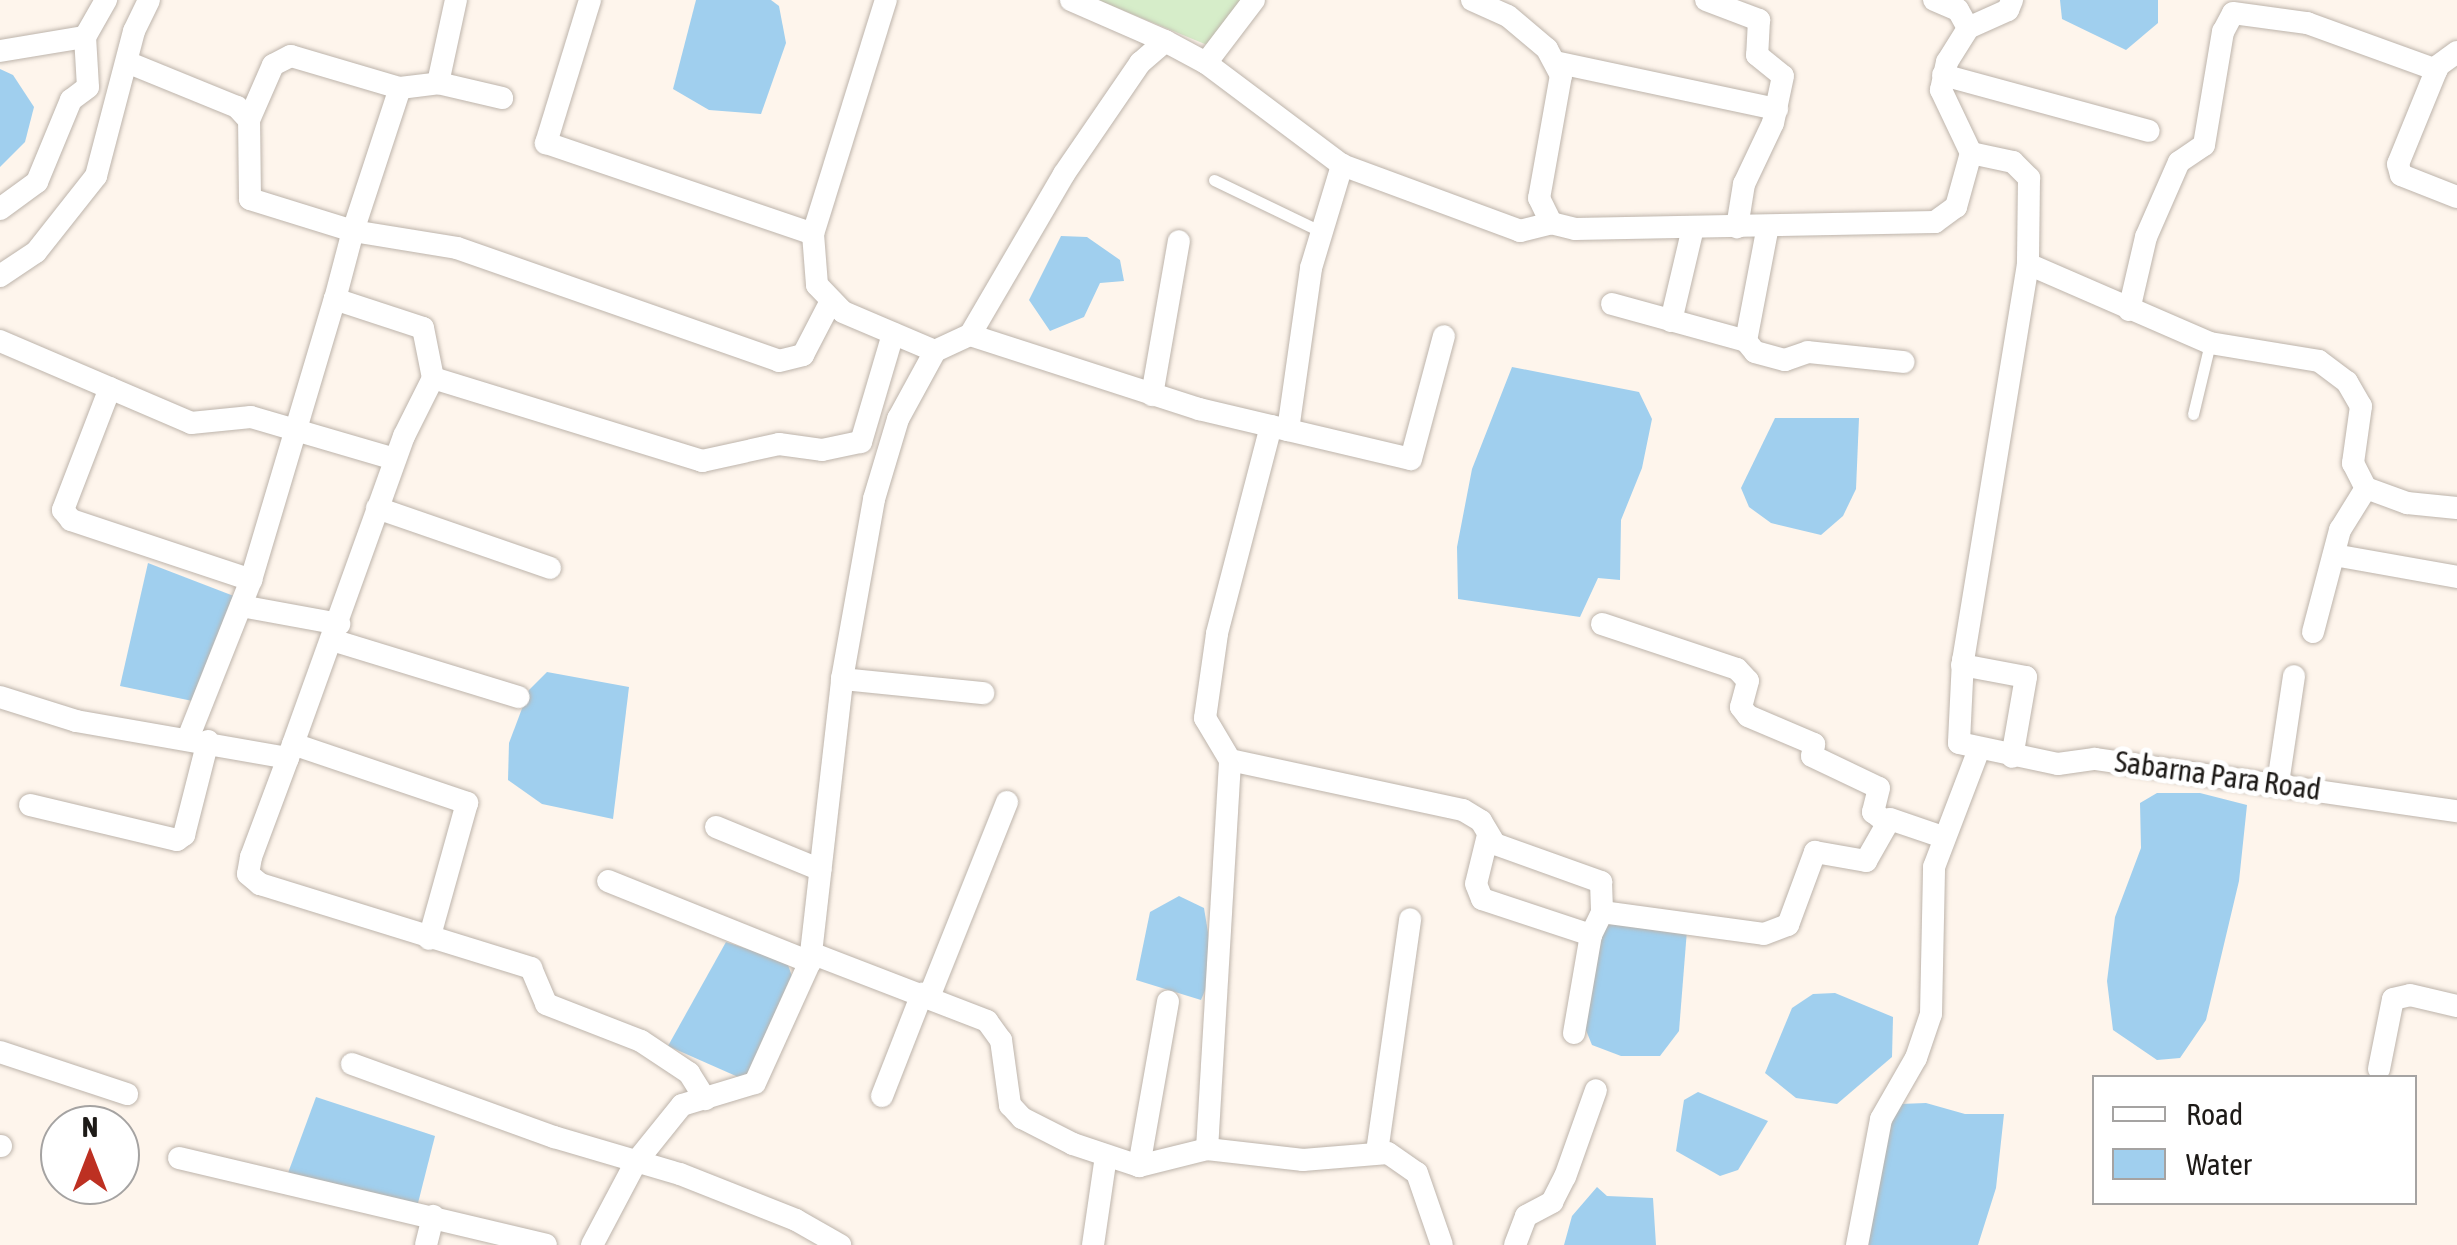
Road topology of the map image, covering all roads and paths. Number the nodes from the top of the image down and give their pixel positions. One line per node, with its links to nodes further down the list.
1 (106, 0): 13 (street)
2 (148, 0): 17 (street)
3 (456, 0): 22 (street)
4 (590, 0): 39 (street)
5 (886, 0): 39 (street)
6 (1071, 0): 14 (street)
7 (1254, 0): 19 (street)
8 (1472, 0): 18 (street)
9 (1706, 0): 25 (street)
10 (1934, 0): 12 (street)
11 (2012, 0): 12 (street)
12 (1968, 28): 21 (street)
13 (86, 37): 15 (street); 32 (street)
14 (1165, 42): 19 (street); 49 (street)
15 (0, 51)
16 (2457, 52): 20 (street)
17 (127, 62): 26 (street); 42 (street)
18 (1554, 62): 25 (street); 33 (street)
19 (1206, 63): 29 (street)
20 (2437, 70): 31 (street); 46 (street)
21 (1943, 75): 27 (street); 28 (street)
22 (438, 83): 23 (street); 24 (street)
23 (400, 88): 26 (street); 37 (street)
24 (502, 98)
25 (1778, 109): 35 (street)
26 (250, 120): 37 (street)
27 (2150, 131)
28 (1970, 154): 34 (street); 41 (street)
29 (1342, 165): 33 (street); 38 (street)
30 (1214, 180): 38 (lane)
31 (2457, 197)
32 (0, 209)
33 (1550, 224): 36 (street)
34 (1768, 226): 35 (street); 52 (street)
35 (1738, 227): 36 (street)
36 (1693, 228): 47 (street)
37 (353, 231): 43 (street); 44 (street)
38 (1320, 231): 61 (street)
39 (814, 234): 44 (street)
40 (1179, 241): 58 (street)
41 (2028, 264): 46 (street); 74 (street)
42 (0, 276)
43 (336, 299): 56 (street); 60 (street)
44 (831, 301): 48 (street)
45 (1612, 304): 47 (street)
46 (2129, 310): 53 (street)
47 (1670, 321): 52 (street)
48 (893, 334): 54 (street); 56 (street)
49 (970, 335): 54 (street); 58 (street)
50 (1444, 336): 61 (street)
51 (0, 341): 57 (street)
52 (1746, 341): 55 (street)
53 (2210, 343): 59 (lane); 63 (street)
54 (935, 351): 76 (street)
55 (1902, 362)
56 (433, 378): 62 (street)
57 (110, 388): 60 (street); 69 (street)
58 (1152, 395): 61 (street)
59 (2193, 414)
60 (302, 428): 62 (street); 69 (street)
61 (1280, 428): 84 (street)
62 (395, 459): 64 (street)
63 (2366, 488): 65 (street); 66 (street)
64 (377, 508): 67 (street); 72 (street)
65 (2457, 508)
66 (2334, 554): 68 (street); 73 (street)
67 (550, 568)
68 (2457, 577)
69 (251, 580): 70 (street)
70 (241, 606): 72 (street); 80 (street)
71 (1602, 624): 89 (street)
72 (335, 632): 79 (street); 81 (street)
73 (2313, 632)
74 (1962, 664): 82 (street); 83 (street)
75 (2294, 676): 85 (street)
76 (842, 679): 77 (street); 93 (street)
77 (984, 694)
78 (0, 697): 80 (street)
79 (518, 698)
80 (199, 739): 81 (street); 87 (street)
81 (291, 751): 98 (street); 98 (street)
82 (1978, 752): 83 (street, Sabarna Para Road); 91 (street)
83 (2012, 757): 85 (street, Sabarna Para Road)
84 (1230, 760): 92 (street); 111 (street)
85 (2278, 783): 88 (street, Sabarna Para Road)
86 (1007, 802): 100 (street)
87 (30, 806)
88 (2457, 811)
89 (1886, 822): 91 (street); 95 (street)
90 (716, 828): 93 (street)
91 (1940, 836): 125 (street)
92 (1487, 839): 95 (street); 97 (street)
93 (821, 870): 99 (street)
94 (608, 881): 99 (street)
95 (1602, 912): 97 (street)
96 (1410, 919): 112 (street)
97 (1592, 935): 103 (street)
98 (429, 939): 110 (street)
99 (811, 958): 100 (street); 110 (street)
100 (925, 995): 109 (street); 113 (street)
101 (1168, 1002): 116 (street)
102 (2457, 1006): 106 (street)
103 (1574, 1033)
104 (0, 1052): 108 (street)
105 (352, 1064): 115 (street)
106 (2379, 1068)
107 (1596, 1090): 124 (street)
108 (127, 1094)
109 (882, 1096)
110 (705, 1099): 115 (street)
111 (1207, 1149): 112 (street); 116 (street)
112 (1377, 1152): 123 (street)
113 (1106, 1156): 116 (street); 122 (street)
114 (179, 1158): 117 (street)
115 (636, 1162): 118 (street); 121 (street)
116 (1139, 1166)
117 (433, 1216): 119 (street); 120 (street)
118 (594, 1244)
119 (426, 1245)
120 (546, 1245)
121 (840, 1245)
122 (1093, 1245)
123 (1442, 1245)
124 (1515, 1245)
125 (1856, 1245)

